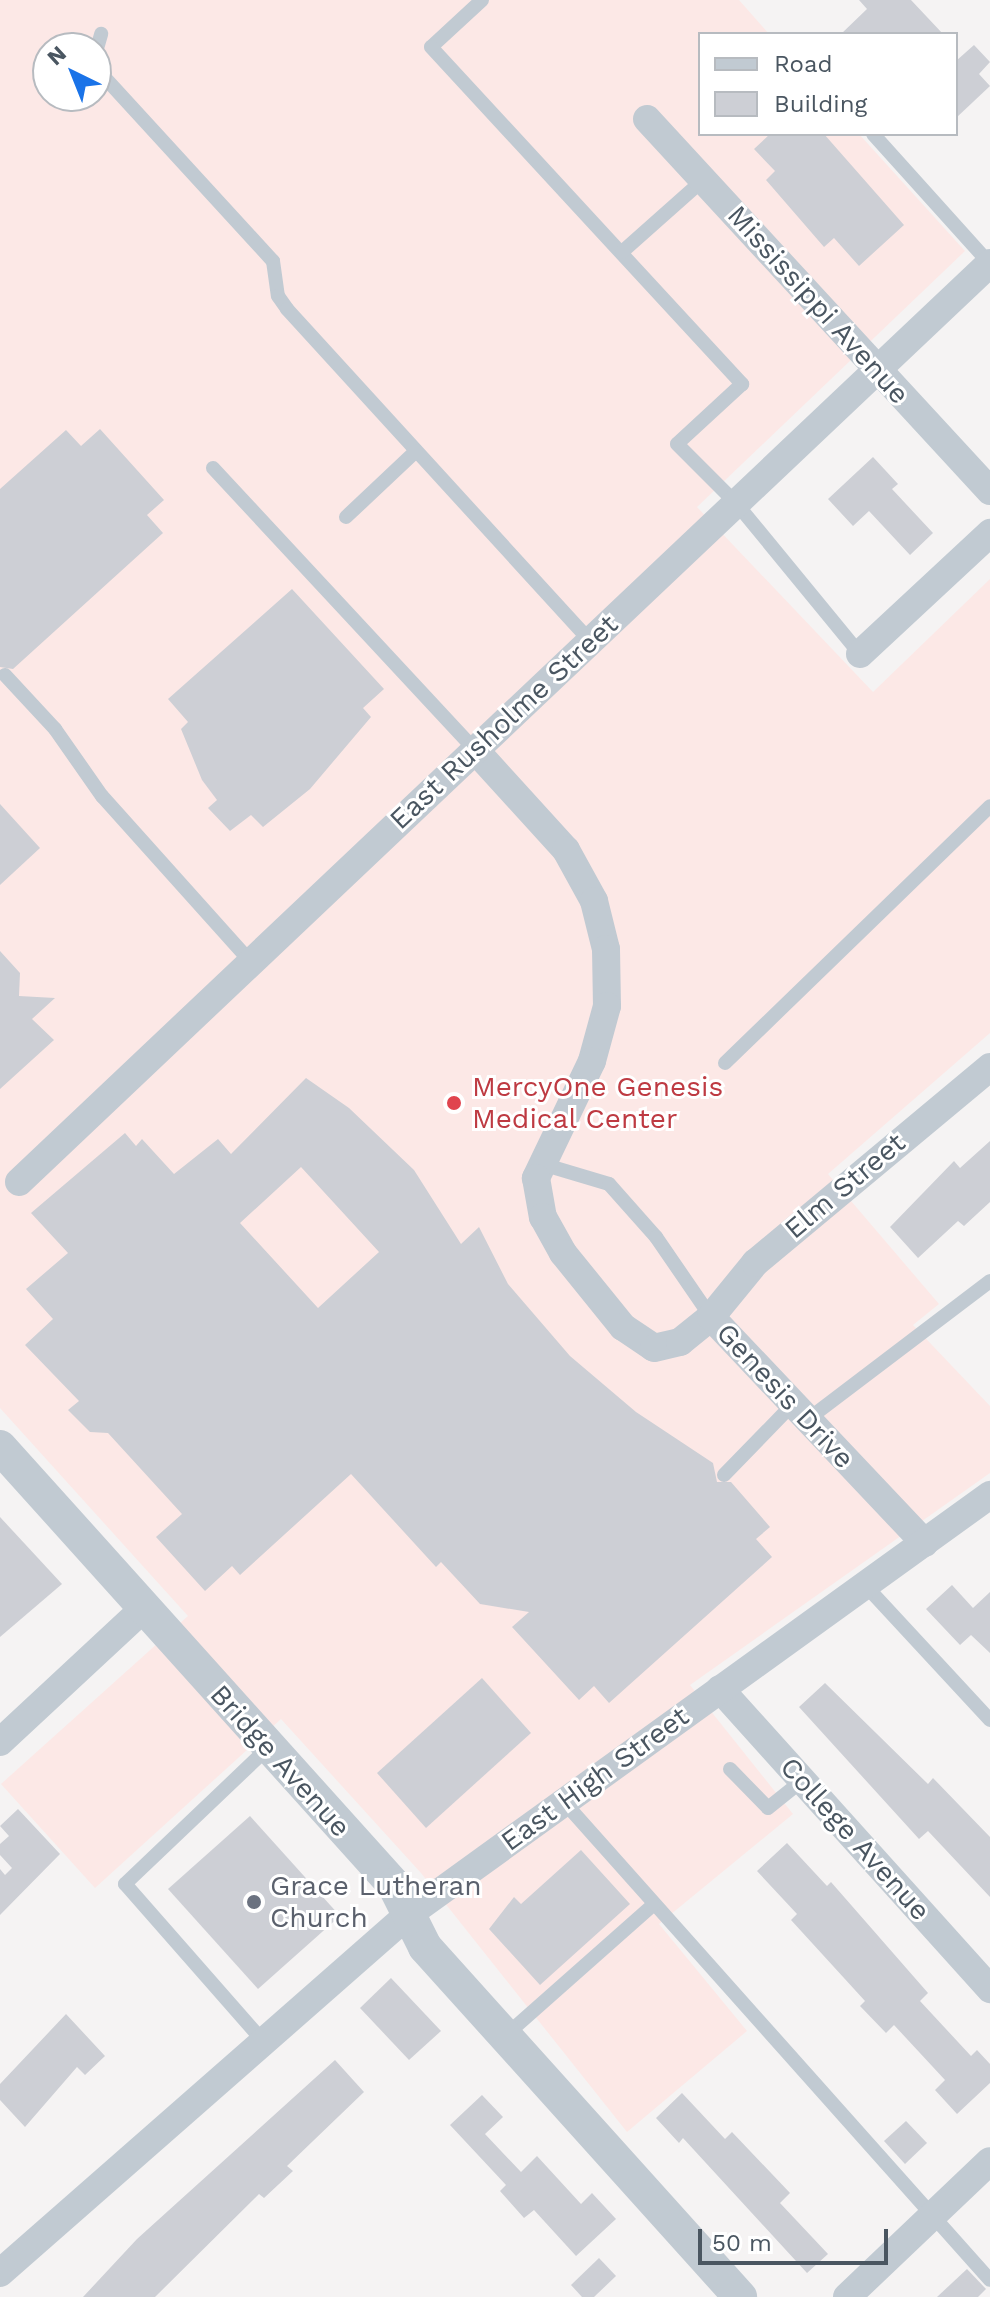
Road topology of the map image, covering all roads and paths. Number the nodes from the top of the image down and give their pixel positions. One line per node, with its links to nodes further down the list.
1 (482, 0): 6 (lane)
2 (112, 85): 9 (lane)
3 (647, 119): 5 (street, Mississippi Avenue)
4 (875, 136): 7 (lane)
5 (703, 180): 6 (lane); 8 (street, Mississippi Avenue)
6 (622, 252): 12 (lane)
7 (990, 264): 8 (street, East Rusholme Street)
8 (877, 370): 11 (street, Mississippi Avenue); 12 (street, East Rusholme Street)
9 (416, 451): 13 (lane); 15 (lane)
10 (213, 468): 18 (lane)
11 (990, 491)
12 (736, 503): 15 (street, East Rusholme Street); 16 (lane)
13 (346, 517)
14 (990, 533): 16 (street)
15 (590, 641): 18 (street, East Rusholme Street)
16 (860, 654)
17 (5, 675): 20 (lane)
18 (475, 750): 20 (street, East Rusholme Street); 23 (street, Genesis Drive)
19 (990, 806): 21 (lane)
20 (251, 962): 24 (street, East Rusholme Street)
21 (725, 1063)
22 (990, 1067): 26 (street, Elm Street)
23 (542, 1164): 26 (lane); 26 (street, Genesis Drive)
24 (10, 1190)
25 (990, 1281): 27 (lane)
26 (711, 1317): 27 (street, Genesis Drive)
27 (800, 1412): 29 (lane); 31 (street, Genesis Drive)
28 (3, 1458): 33 (street, Bridge Avenue)
29 (724, 1475)
30 (990, 1495): 31 (street, East High Street)
31 (925, 1543): 32 (street, East High Street)
32 (865, 1585): 34 (street, East High Street); 35 (lane)
33 (143, 1609): 36 (street); 37 (street, Bridge Avenue)
34 (720, 1689): 39 (street, College Avenue); 40 (street, East High Street)
35 (990, 1720)
36 (0, 1742)
37 (267, 1749): 42 (street, Bridge Avenue); 45 (lane)
38 (730, 1769): 39 (lane)
39 (803, 1780): 43 (street, College Avenue)
40 (564, 1802): 41 (lane); 42 (street, East High Street)
41 (653, 1905): 44 (lane); 47 (lane)
42 (408, 1915): 44 (street, Bridge Avenue); 45 (street, East High Street)
43 (990, 1989)
44 (506, 2035): 50 (street, Bridge Avenue)
45 (263, 2041): 48 (street, East High Street)
46 (990, 2161): 47 (street)
47 (930, 2218): 49 (lane); 51 (street)
48 (0, 2273)
49 (990, 2280)
50 (740, 2297)
51 (847, 2297)

